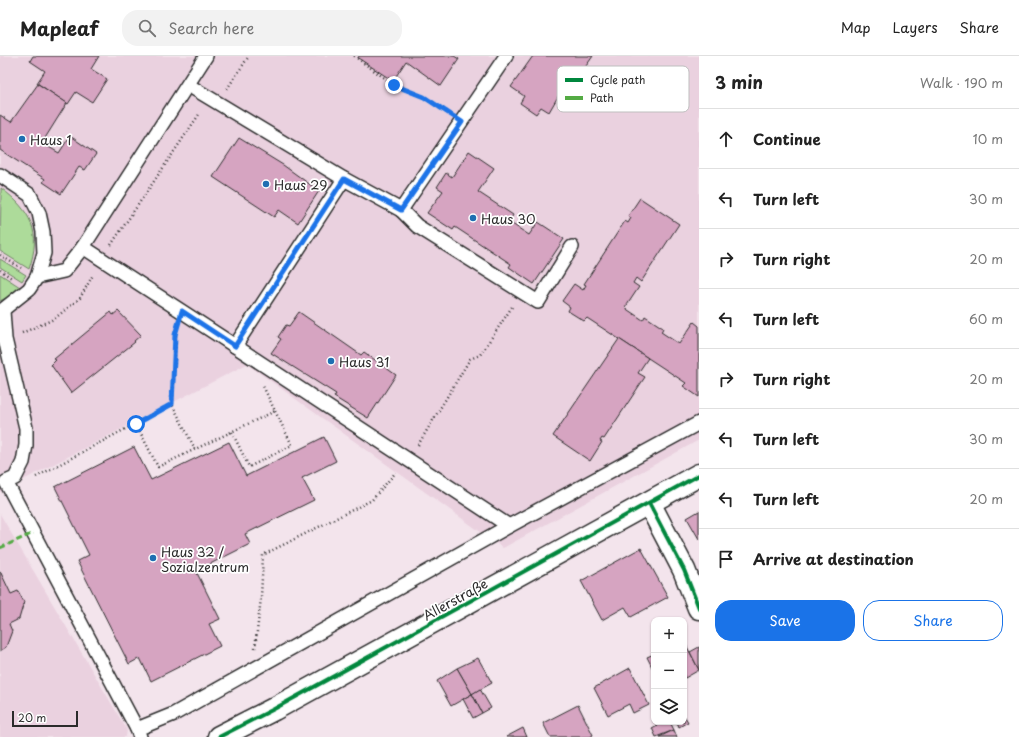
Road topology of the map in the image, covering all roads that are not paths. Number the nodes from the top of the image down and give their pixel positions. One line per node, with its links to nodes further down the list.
1 (206, 56): 3 (lane)
2 (506, 56): 6 (lane)
3 (188, 85): 5 (lane); 7 (lane)
4 (0, 176): 9 (lane)
5 (344, 179): 6 (lane); 11 (lane)
6 (401, 210): 8 (lane)
7 (84, 247): 9 (lane); 11 (lane)
8 (572, 247)
9 (37, 277): 10 (lane)
10 (2, 312): 17 (lane)
11 (235, 346): 15 (lane)
12 (699, 423): 15 (lane)
13 (699, 475): 14 (street, Allerstraße)
14 (650, 503): 16 (street); 18 (street, Allerstraße)
15 (509, 526): 17 (lane)
16 (699, 608)
17 (139, 733)
18 (219, 737)

